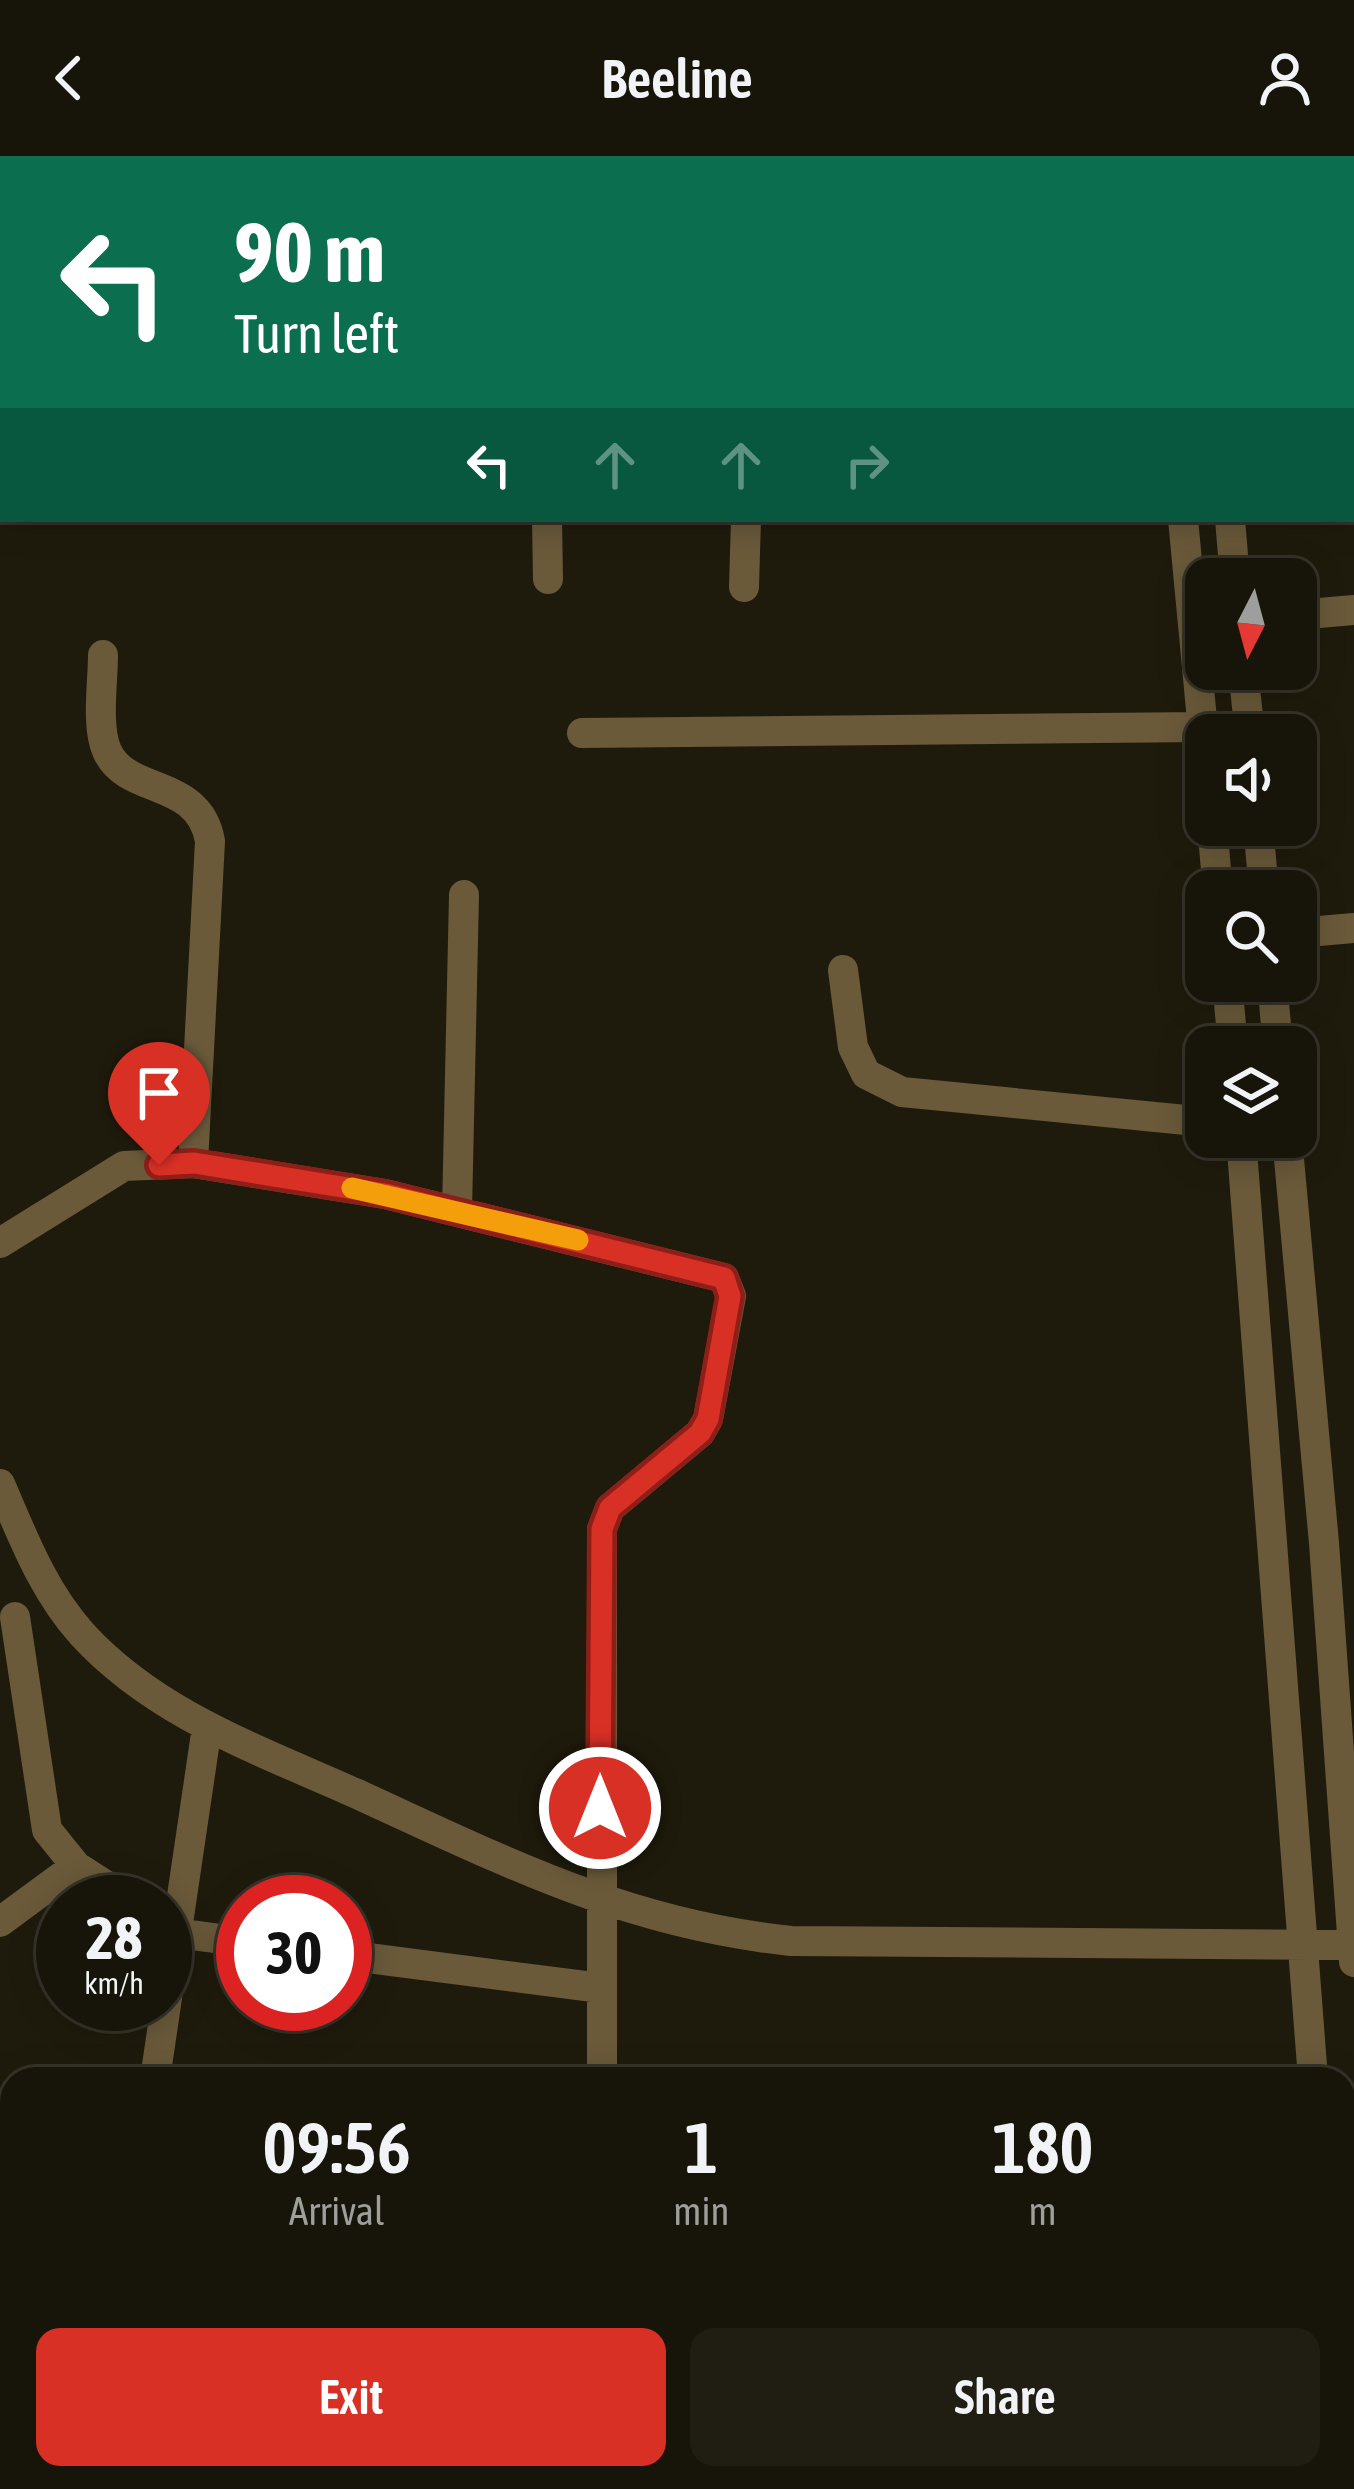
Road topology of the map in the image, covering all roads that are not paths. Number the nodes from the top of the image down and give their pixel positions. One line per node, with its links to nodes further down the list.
1 (547, 522): 6 (street)
2 (746, 522): 7 (street)
3 (1183, 522): 11 (street)
4 (1230, 522): 5 (street)
5 (1233, 558)
6 (548, 579)
7 (744, 587)
8 (1354, 610): 9 (street)
9 (1317, 613)
10 (103, 655): 21 (street)
11 (1202, 714)
12 (1185, 727): 13 (street)
13 (582, 733)
14 (464, 895): 22 (street)
15 (1354, 928): 16 (street)
16 (1317, 931)
17 (843, 970): 18 (street)
18 (1185, 1121)
19 (1243, 1158): 34 (street)
20 (1289, 1158): 33 (street)
21 (194, 1163): 22 (street); 23 (street)
22 (457, 1210): 31 (street)
23 (0, 1243)
24 (0, 1484): 25 (street)
25 (49, 1592): 26 (street); 27 (street)
26 (8, 1622): 28 (street)
27 (207, 1726): 30 (street); 31 (street)
28 (76, 1866): 29 (street); 32 (street)
29 (90, 1875)
30 (181, 1875)
31 (600, 1901): 34 (street); 37 (street)
32 (0, 1922)
33 (1353, 1945): 34 (street); 36 (street)
34 (1304, 1946): 41 (street)
35 (372, 1958): 37 (street)
36 (1354, 1962)
37 (601, 1988): 40 (street)
38 (160, 2031): 39 (street)
39 (156, 2067)
40 (602, 2067)
41 (1312, 2067)

